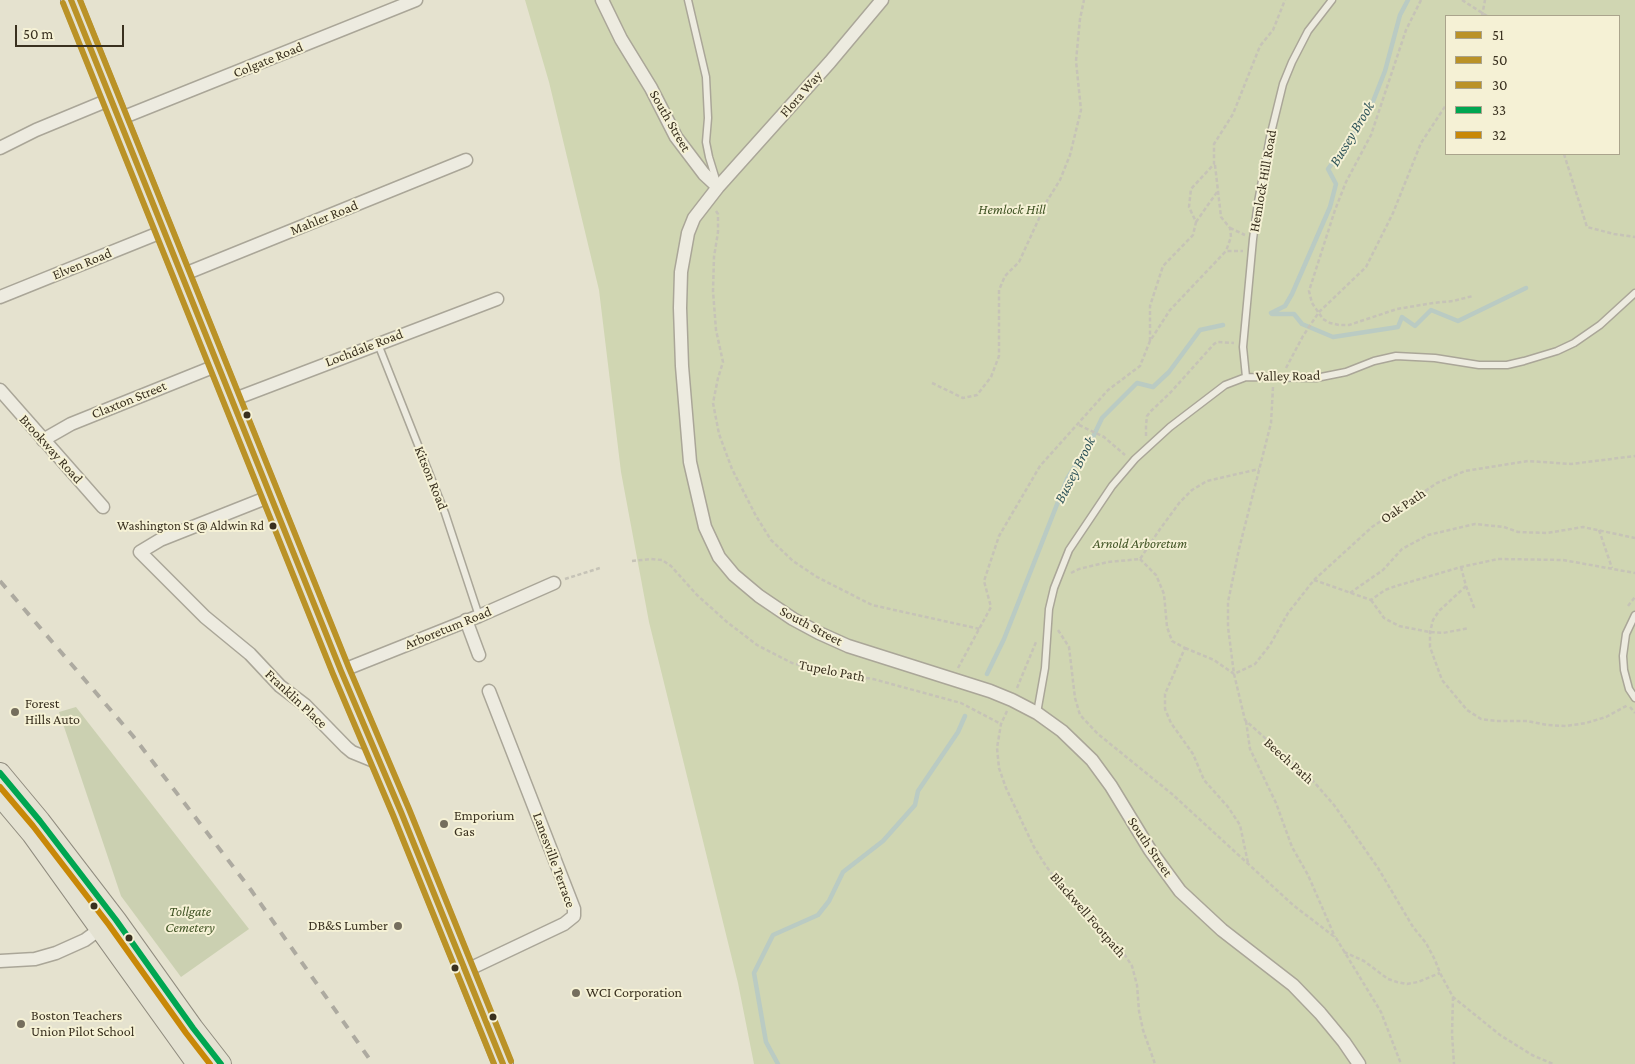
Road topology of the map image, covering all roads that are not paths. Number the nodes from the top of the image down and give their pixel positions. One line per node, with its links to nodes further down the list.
1 (72, 0): 7 (main road)
2 (416, 0): 8 (street, Colgate Road)
3 (602, 0): 11 (street, South Street)
4 (688, 0): 11 (lane)
5 (882, 0): 11 (street, Flora Way)
6 (1332, 0): 19 (lane, Hemlock Hill Road)
7 (111, 99): 8 (main road); 9 (street)
8 (119, 119): 12 (main road)
9 (0, 148)
10 (466, 160): 13 (street, Mahler Road)
11 (718, 187): 33 (street, South Street)
12 (164, 231): 13 (main road); 15 (street, Elven Road)
13 (182, 275): 18 (main road)
14 (1635, 293): 19 (lane, Valley Road)
15 (0, 296)
16 (497, 299): 17 (street, Lochdale Road)
17 (378, 343): 21 (street, Lochdale Road); 27 (lane, Kitson Road)
18 (218, 365): 21 (main road); 22 (street, Claxton Street)
19 (1246, 377): 33 (lane, Valley Road)
20 (0, 390): 22 (street, Brookway Road)
21 (232, 400): 23 (main road)
22 (43, 440): 24 (street, Brookway Road)
23 (270, 496): 30 (main road); 34 (street, Franklin Place)
24 (102, 507)
25 (554, 583): 27 (street, Arboretum Road)
26 (1635, 615): 32 (lane)
27 (479, 616): 28 (street, Arboretum Road)
28 (466, 620): 29 (street); 30 (street, Arboretum Road)
29 (479, 655)
30 (341, 672): 34 (main road)
31 (490, 691): 39 (street, Lanesville Terrace)
32 (1635, 698)
33 (1037, 713): 43 (street, South Street)
34 (379, 763): 39 (main road)
35 (0, 773): 37 (main road)
36 (0, 796): 37 (main road)
37 (108, 924): 38 (street); 40 (main road); 41 (main road)
38 (0, 962)
39 (465, 971): 42 (main road)
40 (197, 1064)
41 (221, 1064)
42 (503, 1064)
43 (1359, 1064)

